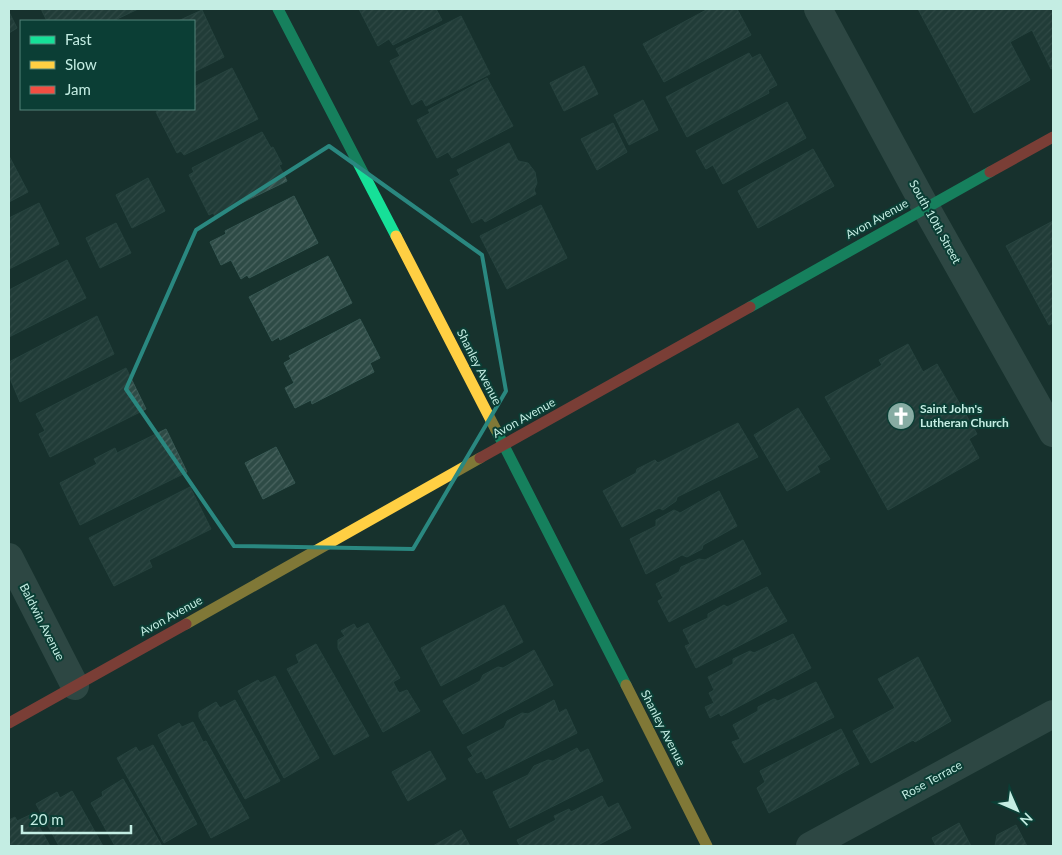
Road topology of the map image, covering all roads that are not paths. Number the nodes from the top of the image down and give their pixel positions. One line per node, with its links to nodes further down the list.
1 (278, 9): 6 (street, Shanley Avenue)
2 (818, 9): 4 (street, South 10th Street)
3 (1053, 137): 4 (street, Avon Avenue)
4 (926, 208): 5 (street, South 10th Street); 6 (street, Avon Avenue)
5 (1053, 434)
6 (504, 445): 8 (street, Avon Avenue); 11 (street, Shanley Avenue)
7 (9, 557): 8 (street, Baldwin Avenue)
8 (75, 686): 10 (street, Avon Avenue)
9 (1053, 714): 12 (street, Rose Terrace)
10 (9, 723)
11 (707, 846)
12 (810, 846)

